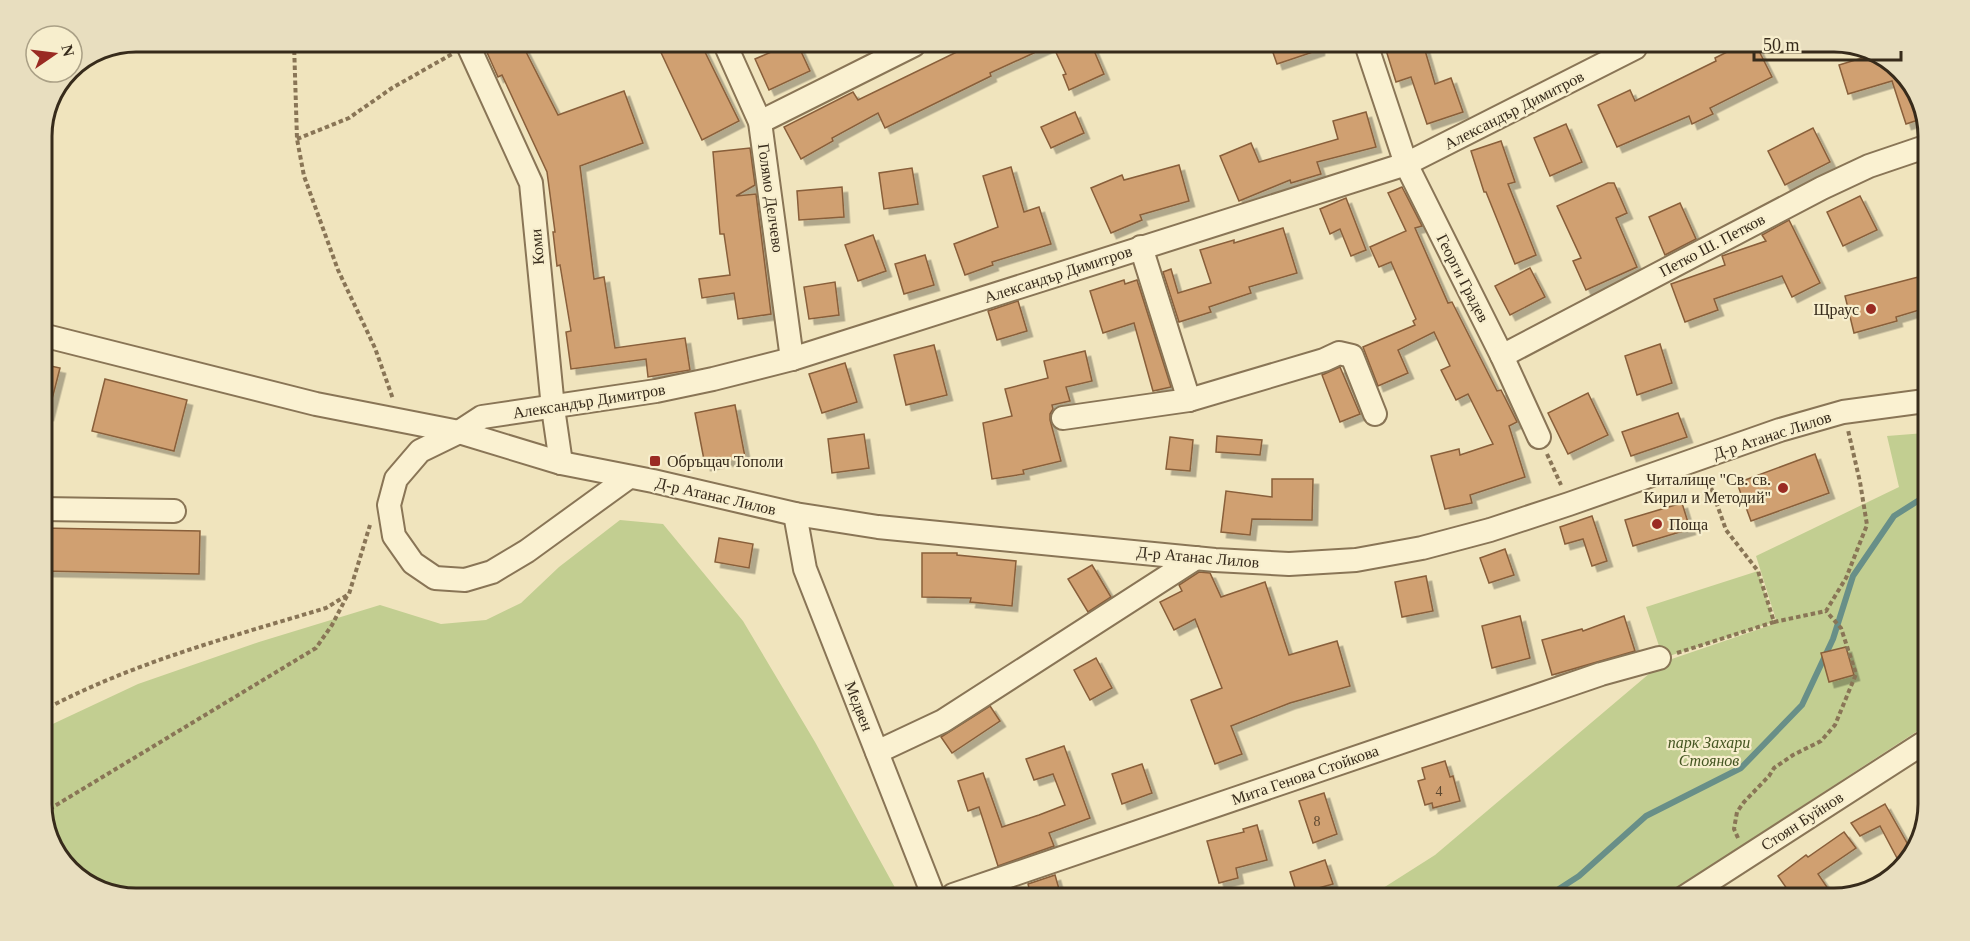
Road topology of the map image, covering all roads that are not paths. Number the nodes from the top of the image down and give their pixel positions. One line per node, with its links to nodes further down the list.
1 (472, 53): 15 (street, Коми)
2 (729, 53): 6 (street, Голямо Делчево)
3 (898, 53): 6 (street)
4 (1368, 53): 8 (street, Георги Градев)
5 (1625, 53): 8 (street, Александър Димитров)
6 (760, 122): 12 (street, Голямо Делчево)
7 (1917, 150): 11 (street, Петко Ш. Петков)
8 (1406, 164): 9 (street, Александър Димитров); 11 (street, Георги Градев)
9 (1141, 247): 12 (street, Александър Димитров); 13 (street)
10 (53, 338): 18 (street, Д-р Атанас Лилов)
11 (1502, 356): 19 (street, Георги Градев)
12 (792, 359): 15 (street, Александър Димитров)
13 (1189, 400): 16 (street); 17 (street)
14 (1917, 402): 25 (street, Д-р Атанас Лилов)
15 (553, 408): 18 (street, Александър Димитров); 20 (street, Коми)
16 (1375, 414)
17 (1063, 418)
18 (459, 432): 20 (street, Д-р Атанас Лилов); 21 (street, Александър Димитров)
19 (1539, 437)
20 (561, 463): 21 (street, Д-р Атанас Лилов)
21 (629, 477): 24 (street, Д-р Атанас Лилов)
22 (53, 509): 23 (street)
23 (174, 511)
24 (795, 514): 25 (street, Д-р Атанас Лилов); 28 (street, Медвен)
25 (1196, 558): 28 (street)
26 (1659, 658): 30 (street, Мита Генова Стойкова)
27 (1918, 747): 31 (street, Стоян Буйнов)
28 (877, 752): 29 (street, Медвен)
29 (930, 888)
30 (974, 888)
31 (1698, 888)

